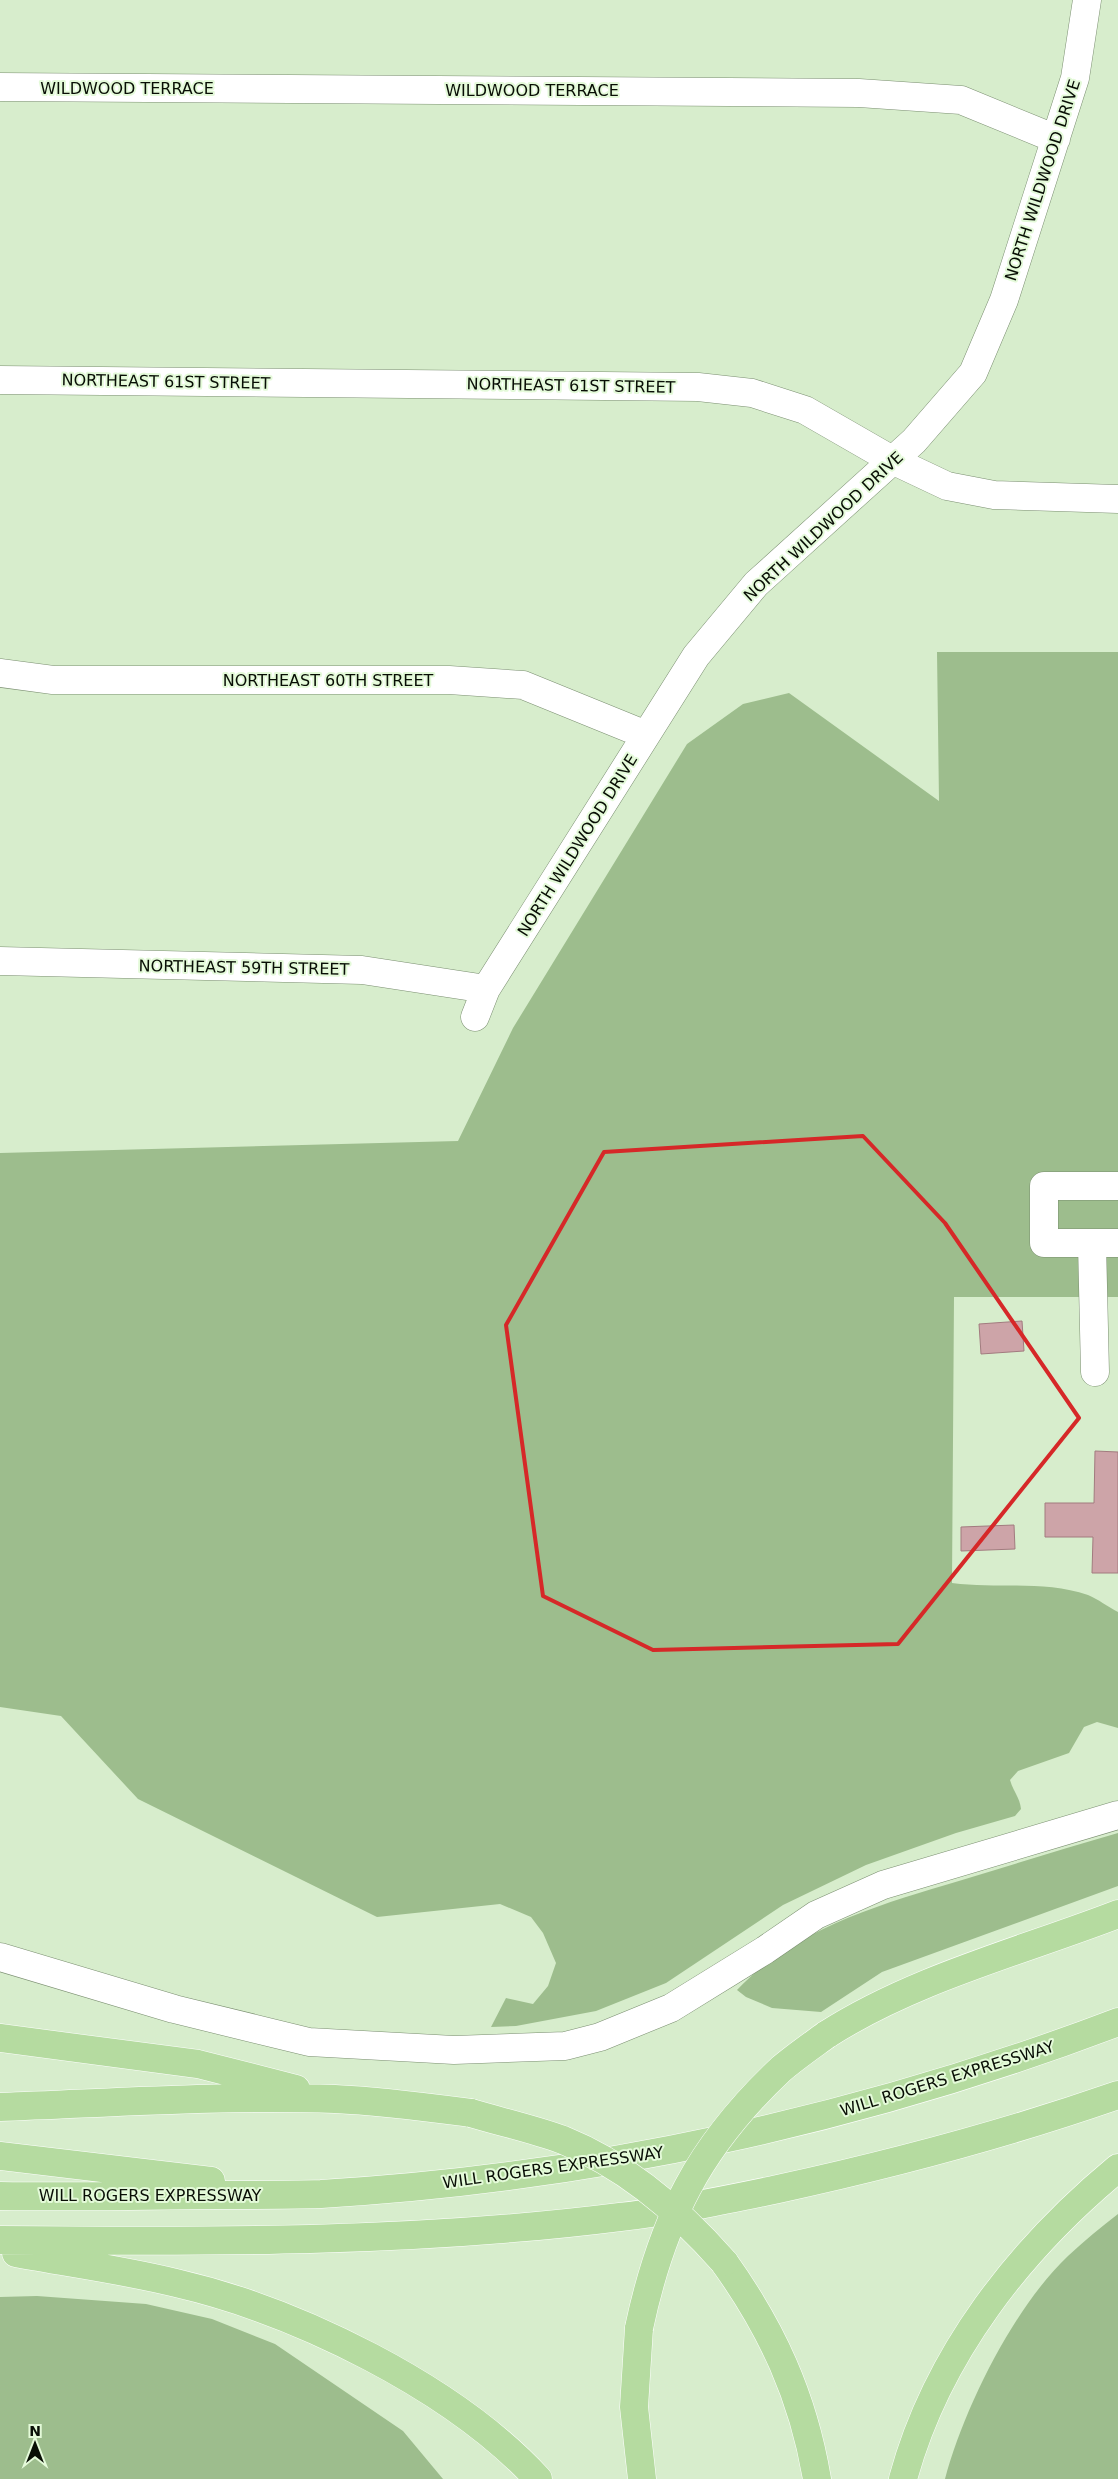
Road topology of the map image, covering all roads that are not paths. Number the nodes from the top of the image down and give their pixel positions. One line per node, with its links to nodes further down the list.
1 (1087, 0): 3 (street, NORTH WILDWOOD DRIVE)
2 (0, 87): 3 (street, WILDWOOD TERRACE)
3 (1056, 140): 5 (street, NORTH WILDWOOD DRIVE)
4 (0, 380): 5 (street, NORTHEAST 61ST STREET)
5 (892, 460): 6 (street, NORTHEAST 61ST STREET); 8 (street, NORTH WILDWOOD DRIVE)
6 (1118, 500)
7 (0, 673): 8 (street, NORTHEAST 60TH STREET)
8 (646, 735): 10 (street, NORTH WILDWOOD DRIVE)
9 (0, 961): 10 (street, NORTHEAST 59TH STREET)
10 (486, 989): 11 (street, NORTH WILDWOOD DRIVE)
11 (475, 1017)
12 (1118, 1186): 13 (street)
13 (1105, 1243): 14 (street)
14 (1095, 1372)
15 (1118, 1814): 17 (street)
16 (1118, 1914): 30 (highway, bridge)
17 (0, 1957)
18 (1118, 2022): 25 (highway, WILL ROGERS EXPRESSWAY)
19 (0, 2038): 21 (highway)
20 (1118, 2095): 27 (highway)
21 (335, 2099): 22 (highway); 31 (highway, bridge)
22 (0, 2107)
23 (0, 2156): 25 (highway)
24 (1118, 2168): 32 (highway)
25 (319, 2194): 26 (highway, WILL ROGERS EXPRESSWAY)
26 (0, 2196)
27 (0, 2240)
28 (0, 2250): 29 (highway)
29 (538, 2479)
30 (642, 2479)
31 (817, 2479)
32 (903, 2479)

